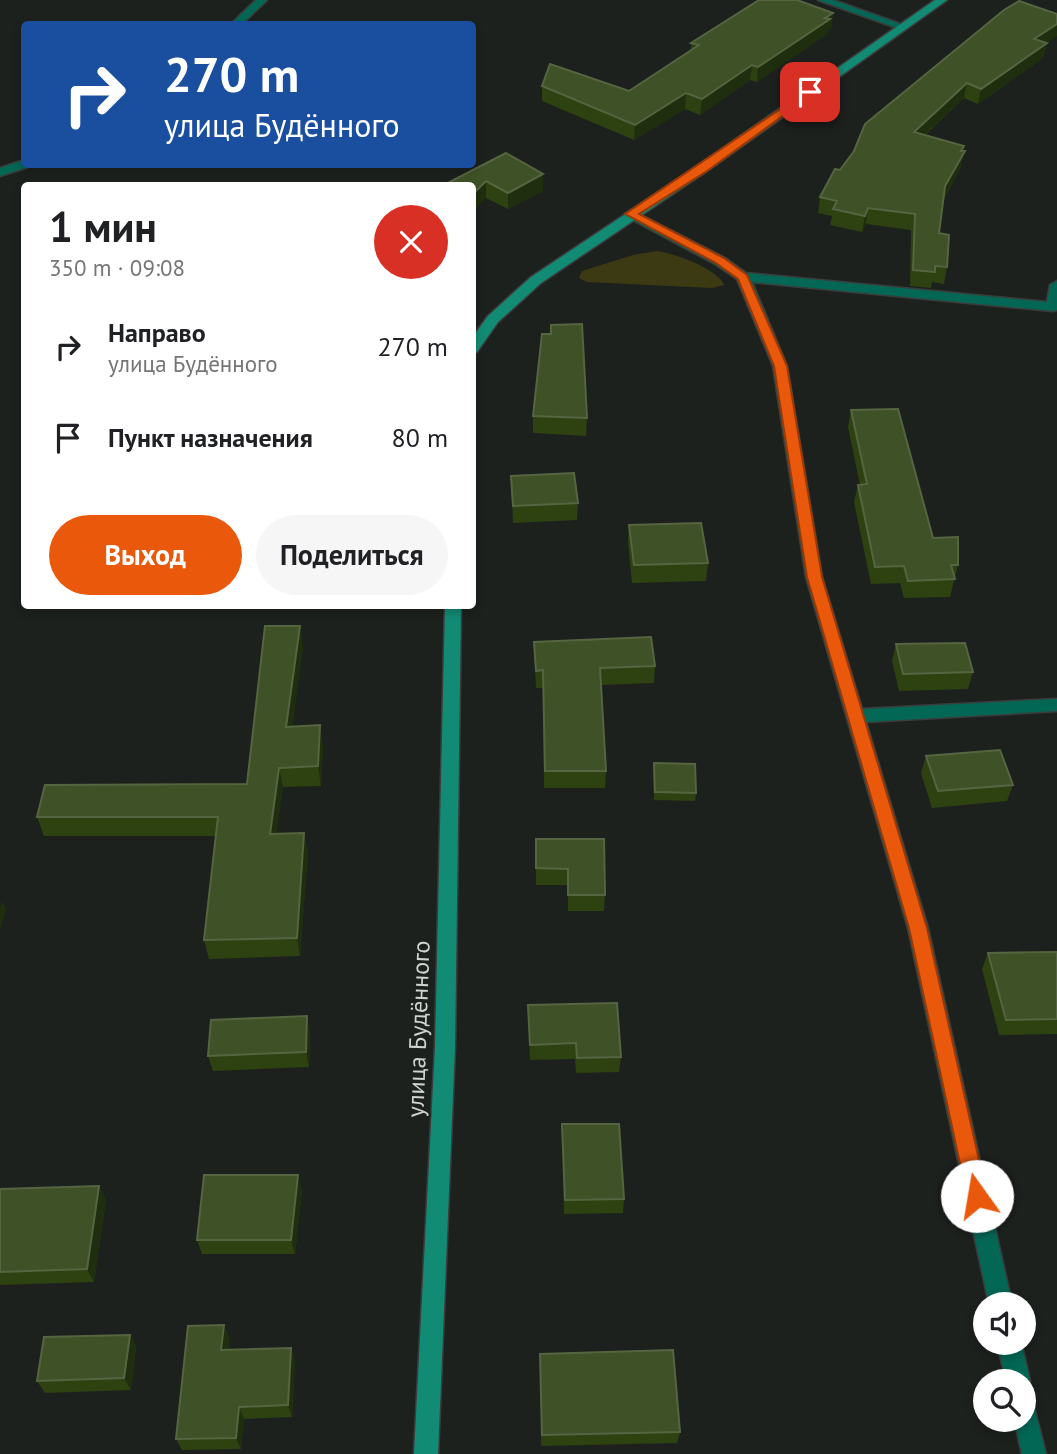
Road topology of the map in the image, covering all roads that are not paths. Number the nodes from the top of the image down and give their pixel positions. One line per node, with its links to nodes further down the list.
1 (262, 0): 4 (street)
2 (823, 0): 5 (street)
3 (942, 0): 5 (main road)
4 (239, 21)
5 (901, 26): 8 (main road)
6 (21, 165): 7 (street)
7 (0, 172)
8 (631, 214): 9 (street); 12 (main road)
9 (743, 277): 11 (street); 15 (street)
10 (1057, 285): 11 (street)
11 (1055, 309)
12 (476, 343)
13 (453, 609): 18 (main road, улица Будённого)
14 (1057, 705): 15 (street)
15 (855, 716): 16 (street)
16 (998, 1292)
17 (1029, 1432): 19 (street)
18 (426, 1454)
19 (1034, 1454)

